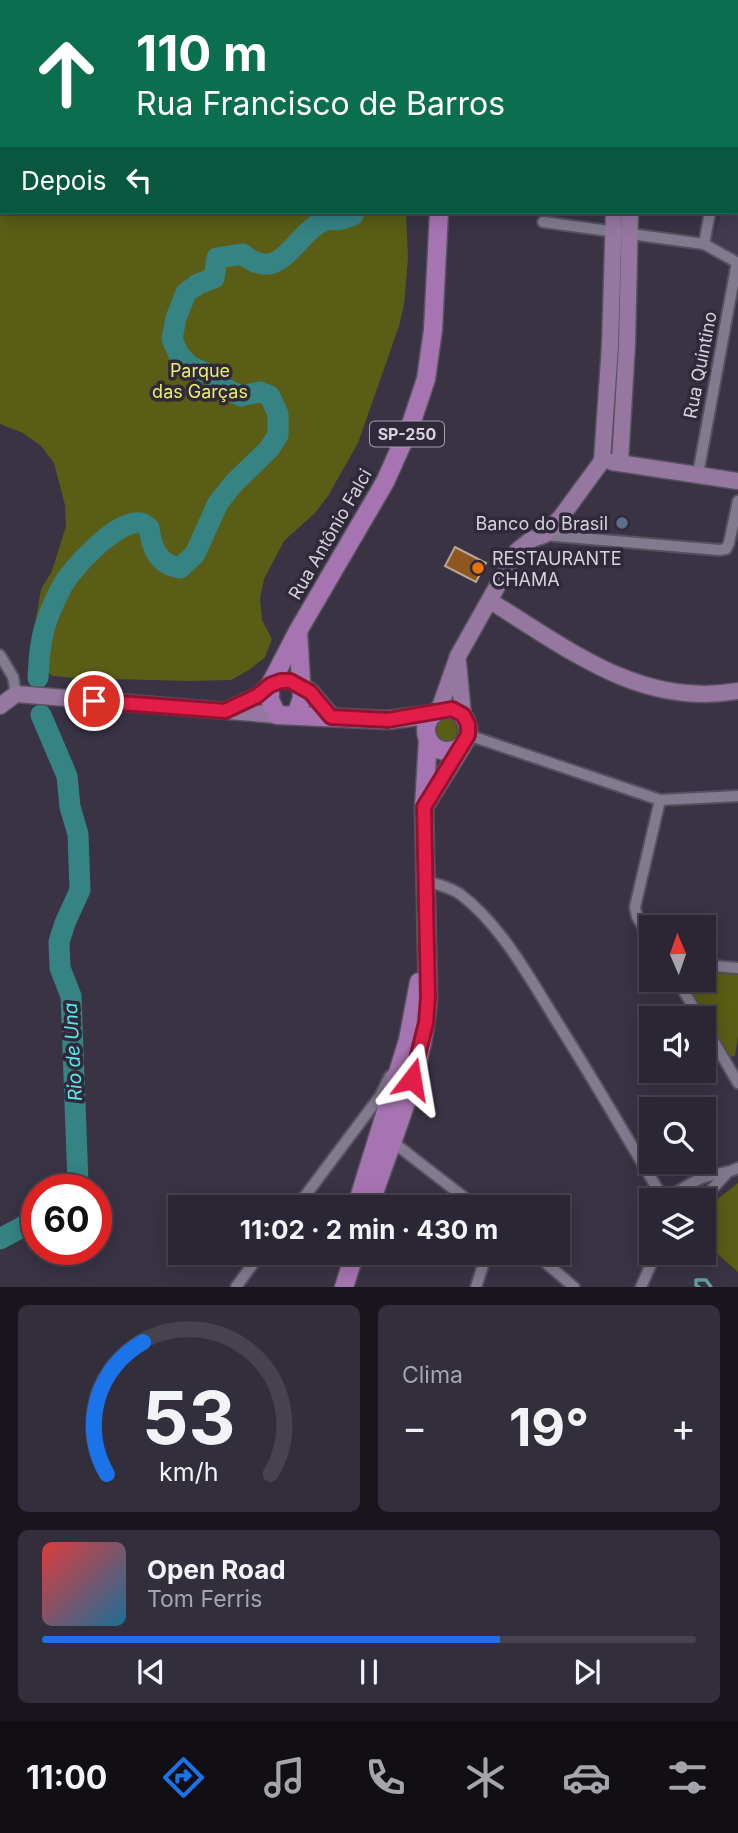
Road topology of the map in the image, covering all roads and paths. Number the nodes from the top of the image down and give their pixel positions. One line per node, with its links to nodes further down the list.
1 (439, 214): 17 (main road, Rua Antônio Falci / SP-250)
2 (615, 214): 6 (main road)
3 (629, 214): 6 (main road)
4 (710, 214): 7 (street)
5 (543, 222): 6 (street)
6 (621, 231): 7 (street); 9 (main road)
7 (704, 244): 8 (street)
8 (738, 262): 12 (street, Rua Quintino)
9 (618, 345): 10 (main road); 11 (main road)
10 (602, 461): 11 (main road); 15 (main road)
11 (620, 462): 12 (main road)
12 (698, 474): 13 (main road)
13 (738, 481)
14 (738, 501): 15 (street)
15 (544, 535): 16 (main road)
16 (490, 601): 19 (main road); 22 (main road)
17 (298, 631): 20 (main road, Rua Antônio Falci / SP-250); 21 (main road)
18 (0, 655): 23 (street)
19 (458, 656): 26 (main road); 29 (main road)
20 (270, 685): 21 (main road); 25 (main road); 27 (main road)
21 (301, 686): 28 (main road); 30 (main road)
22 (738, 691)
23 (16, 694): 24 (main road); 25 (main road)
24 (0, 706)
25 (225, 711): 27 (main road)
26 (436, 712): 29 (main road); 31 (main road); 32 (main road)
27 (277, 715): 28 (main road)
28 (296, 715): 30 (main road)
29 (463, 715): 33 (main road)
30 (331, 717): 31 (main road)
31 (388, 720): 32 (main road)
32 (427, 736): 33 (main road); 36 (main road)
33 (465, 740): 35 (street); 36 (main road)
34 (738, 796): 35 (street)
35 (660, 800): 38 (street)
36 (424, 807): 37 (main road)
37 (425, 881): 39 (main road); 50 (street)
38 (639, 920)
39 (425, 948): 42 (main road); 45 (main road)
40 (716, 966): 41 (street)
41 (738, 968)
42 (408, 1040): 45 (main road); 46 (street)
43 (716, 1045): 44 (street)
44 (738, 1081)
45 (404, 1082): 46 (street); 47 (main road)
46 (380, 1096): 53 (street)
47 (385, 1136): 54 (main road); 55 (main road); 56 (street)
48 (738, 1168): 49 (street)
49 (726, 1174): 51 (street); 52 (street)
50 (657, 1188)
51 (684, 1188)
52 (713, 1188)
53 (306, 1195)
54 (361, 1195)
55 (372, 1195)
56 (461, 1195)
57 (252, 1265): 63 (street)
58 (338, 1265): 64 (main road)
59 (351, 1265): 65 (main road)
60 (483, 1265): 66 (street)
61 (548, 1265): 67 (street)
62 (651, 1265): 68 (street)
63 (236, 1287)
64 (331, 1287)
65 (344, 1287)
66 (476, 1287)
67 (574, 1287)
68 (641, 1287)

